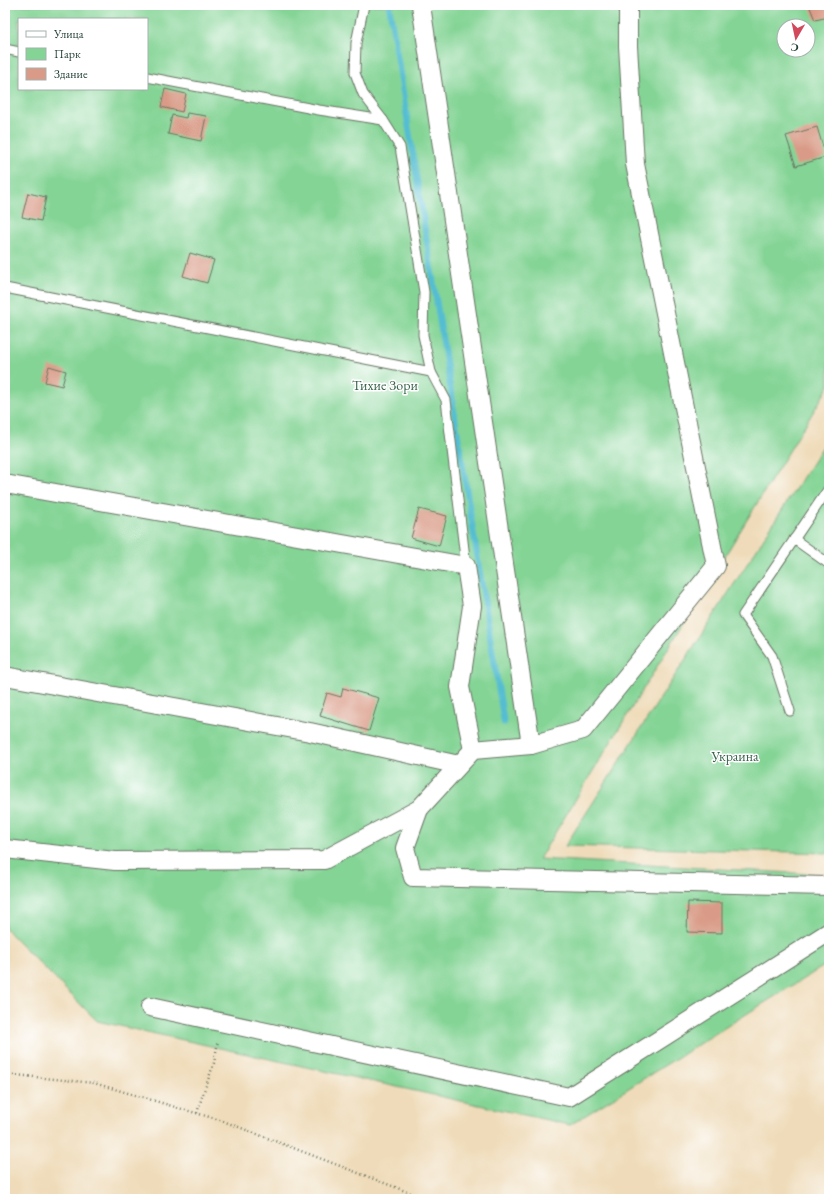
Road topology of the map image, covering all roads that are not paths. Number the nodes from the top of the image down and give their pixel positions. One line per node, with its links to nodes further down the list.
1 (364, 5): 7 (lane)
2 (421, 5): 17 (street)
3 (628, 5): 17 (street)
4 (5, 49): 5 (lane)
5 (18, 52)
6 (148, 77): 7 (lane)
7 (384, 120): 9 (lane)
8 (5, 288): 9 (lane)
9 (431, 372): 14 (lane)
10 (5, 484): 14 (street)
11 (829, 488): 12 (lane)
12 (794, 539): 13 (lane); 16 (lane)
13 (829, 564)
14 (466, 566): 18 (street)
15 (5, 676): 19 (street)
16 (790, 711)
17 (531, 745): 18 (street)
18 (473, 750): 19 (street)
19 (459, 765): 20 (street)
20 (419, 808): 21 (street); 22 (street)
21 (5, 849)
22 (829, 886)
23 (829, 932): 24 (street)
24 (150, 1007)

